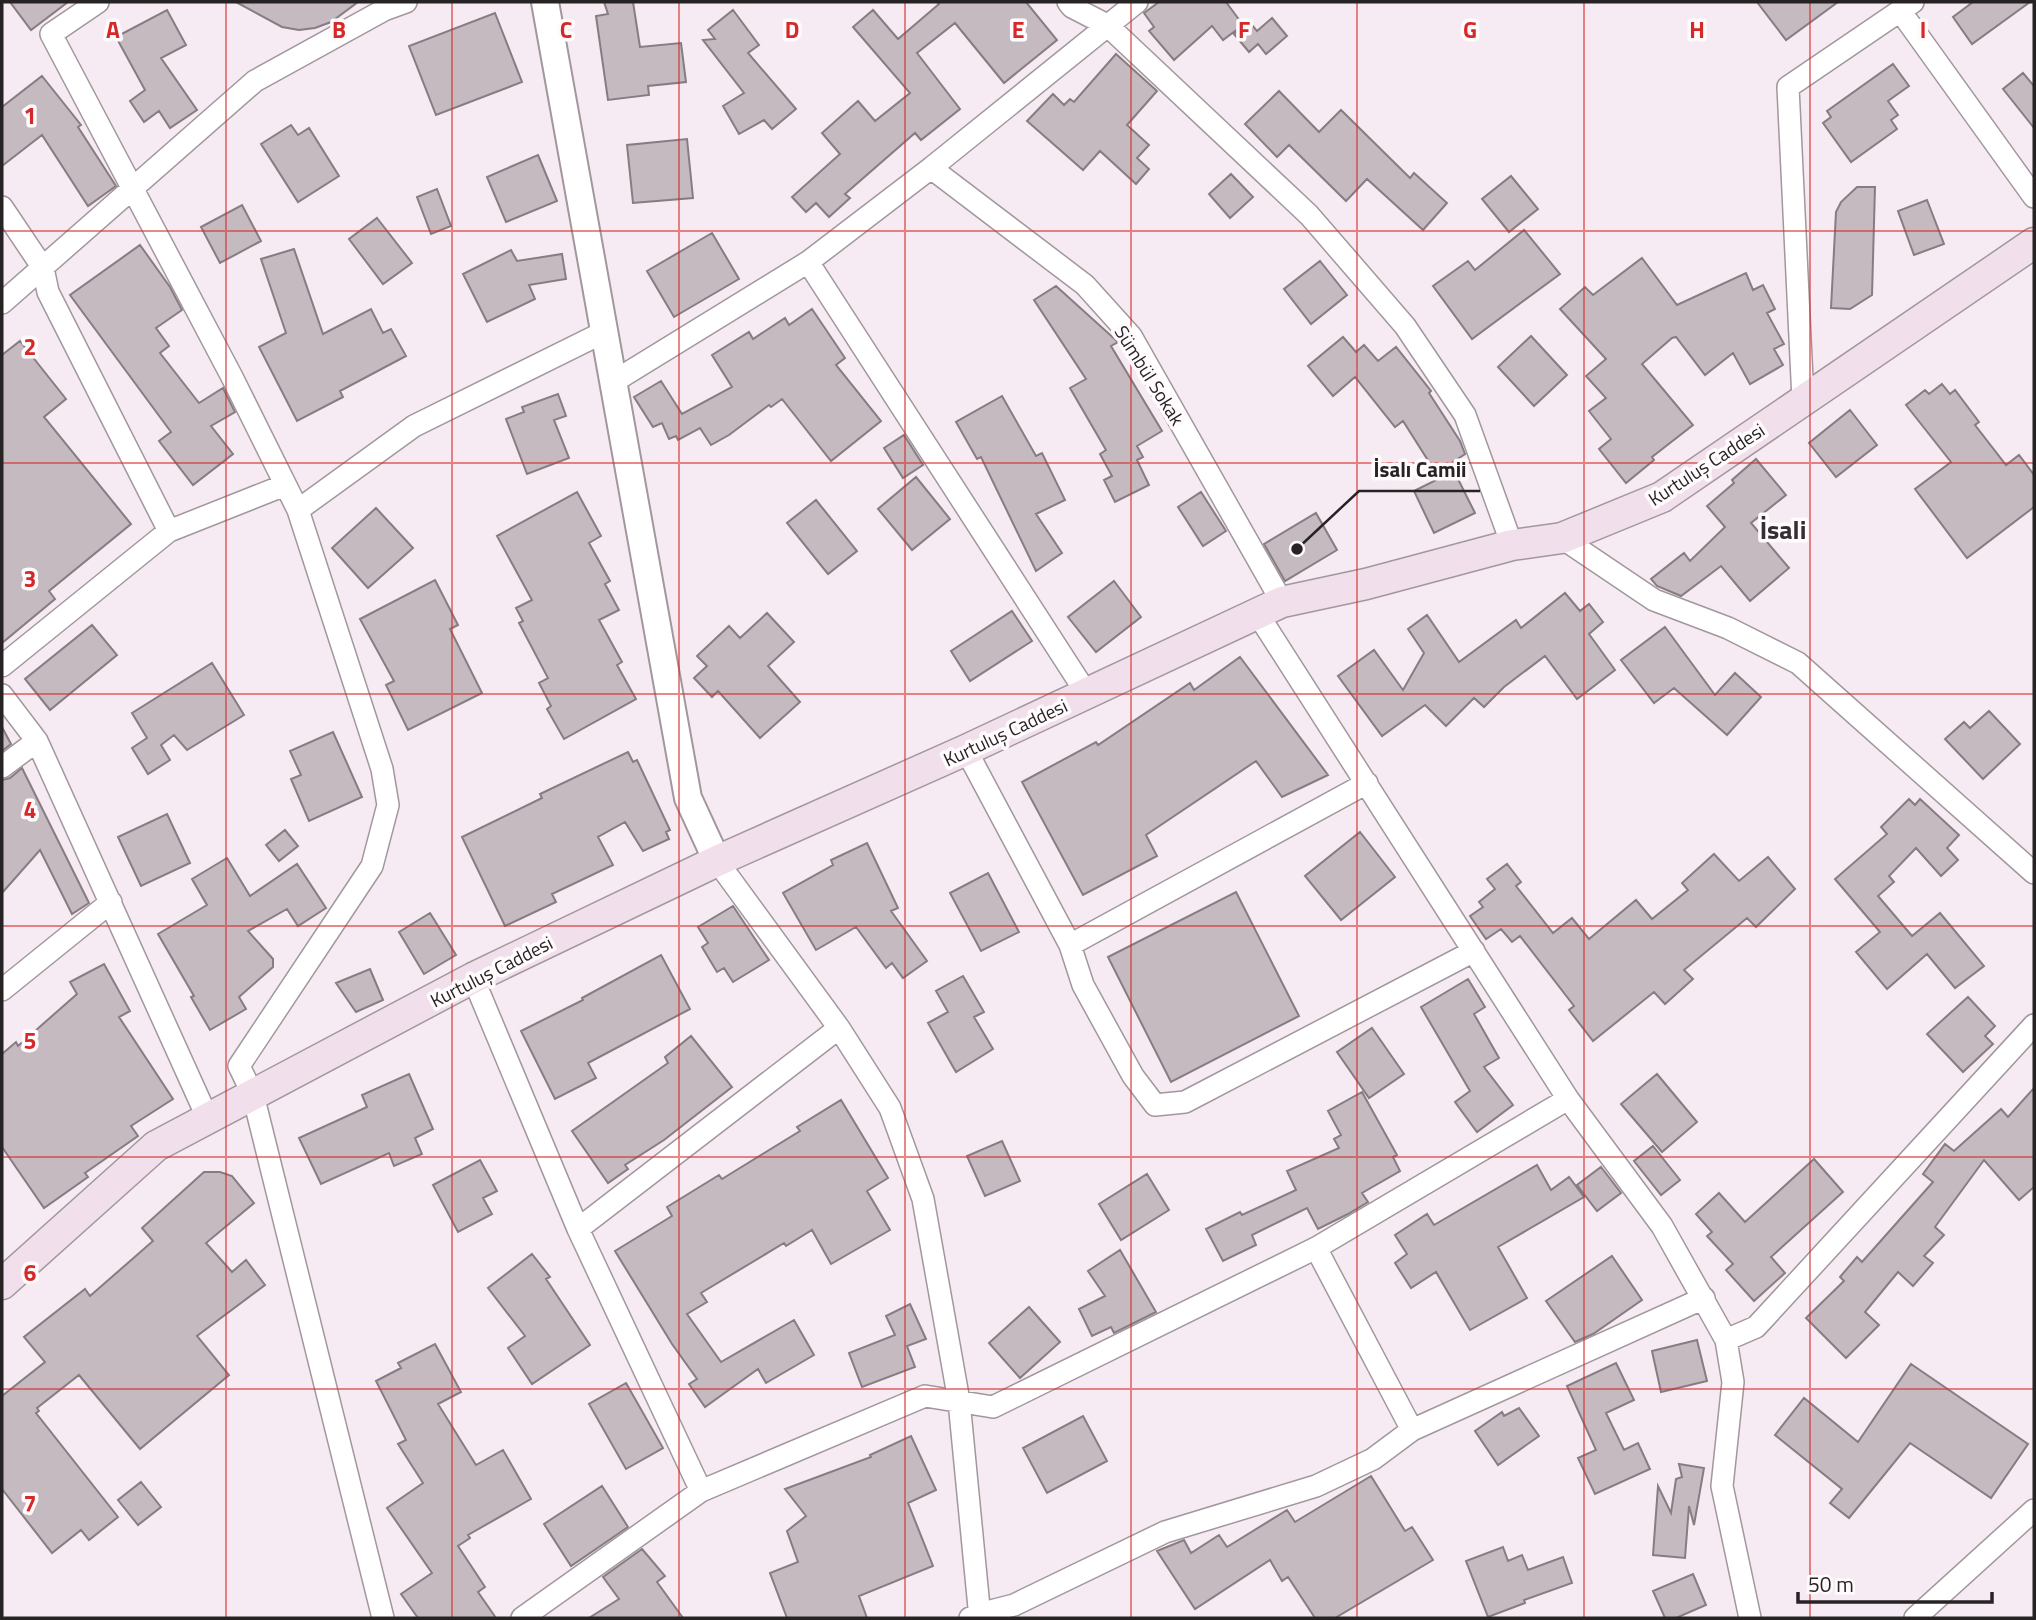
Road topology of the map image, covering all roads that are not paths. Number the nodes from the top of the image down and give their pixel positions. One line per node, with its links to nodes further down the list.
1 (98, 2): 10 (street)
2 (406, 2): 6 (street)
3 (545, 2): 17 (street)
4 (1068, 2): 8 (street)
5 (1137, 2): 8 (street)
6 (382, 6): 10 (street)
7 (1907, 7): 11 (street); 19 (street)
8 (1107, 26): 9 (street); 24 (street)
9 (931, 168): 14 (street); 25 (street, Sümbül Sokak)
10 (132, 189): 15 (street); 20 (street)
11 (2034, 197)
12 (2, 207): 15 (street)
13 (2034, 243): 19 (main road, Kurtuluş Caddesi)
14 (808, 262): 18 (street); 27 (street)
15 (43, 268): 16 (street); 22 (street)
16 (2, 303)
17 (604, 332): 18 (street); 21 (street)
18 (614, 382): 33 (street)
19 (1803, 400): 23 (main road, Kurtuluş Caddesi)
20 (285, 485): 21 (street); 22 (street)
21 (298, 510): 42 (street)
22 (169, 531): 26 (street)
23 (1562, 538): 24 (main road, Kurtuluş Caddesi); 34 (street)
24 (1513, 545): 25 (main road, Kurtuluş Caddesi)
25 (1270, 608): 27 (main road, Kurtuluş Caddesi); 32 (street, Sümbül Sokak)
26 (2, 666)
27 (1087, 694): 30 (main road, Kurtuluş Caddesi)
28 (2, 695): 29 (street)
29 (37, 741): 31 (street); 35 (street)
30 (966, 750): 33 (main road, Kurtuluş Caddesi); 36 (street)
31 (2, 767)
32 (1367, 783): 36 (street); 37 (street, Sümbül Sokak)
33 (717, 862): 38 (main road, Kurtuluş Caddesi); 41 (street)
34 (2034, 873)
35 (111, 902): 39 (street); 44 (street)
36 (1070, 945): 37 (street)
37 (1474, 951): 43 (street, Sümbül Sokak)
38 (473, 978): 42 (main road, Kurtuluş Caddesi); 45 (street)
39 (2, 990)
40 (2034, 1025): 49 (street)
41 (839, 1028): 45 (street); 50 (street)
42 (253, 1095): 44 (main road, Kurtuluş Caddesi); 55 (street)
43 (1568, 1099): 46 (street); 48 (street, Sümbül Sokak)
44 (208, 1119): 47 (main road, Kurtuluş Caddesi)
45 (578, 1229): 52 (street)
46 (1316, 1248): 50 (street); 51 (street)
47 (2, 1284)
48 (1704, 1298): 49 (street, Sümbül Sokak); 51 (street)
49 (1726, 1340): 57 (street, Sümbül Sokak)
50 (960, 1401): 52 (street); 54 (street)
51 (1412, 1430): 54 (street)
52 (702, 1491): 56 (street)
53 (2034, 1510): 58 (street)
54 (976, 1617)
55 (383, 1618)
56 (522, 1618)
57 (1750, 1618)
58 (1915, 1618)

